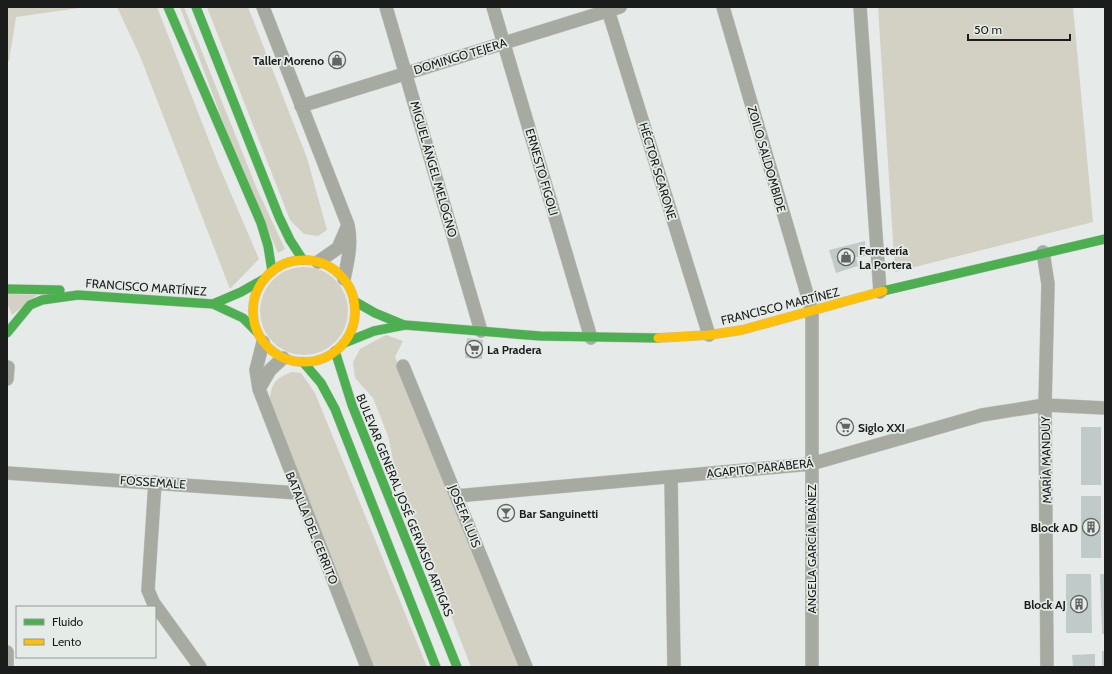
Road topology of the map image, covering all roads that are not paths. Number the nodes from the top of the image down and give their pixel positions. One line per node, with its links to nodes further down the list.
1 (168, 7): 17 (main road)
2 (196, 7): 15 (main road)
3 (263, 7): 11 (street)
4 (386, 7): 10 (street, MIGUEL ÁNGEL MELOGNO)
5 (493, 7): 9 (street, ERNESTO FIGOLI)
6 (723, 7): 25 (street, ZOILO SALDOMBIDE)
7 (860, 7): 21 (street)
8 (612, 8): 9 (street, DOMINGO TEJERA); 29 (street, HÉCTOR SCARONE)
9 (504, 42): 10 (street, DOMINGO TEJERA); 31 (street, ERNESTO FIGOLI)
10 (406, 73): 11 (street, DOMINGO TEJERA); 27 (street, MIGUEL ÁNGEL MELOGNO)
11 (301, 106): 12 (street)
12 (348, 225): 16 (street); 19 (street)
13 (1105, 239): 14 (main road, FRANCISCO MARTÍNEZ)
14 (1043, 252): 21 (main road, FRANCISCO MARTÍNEZ); 40 (street, MARÍA MANDUY)
15 (303, 260): 16 (main road); 17 (main road)
16 (318, 262): 19 (main road)
17 (272, 271): 18 (main road)
18 (264, 279): 24 (main road, FRANCISCO MARTÍNEZ); 30 (main road)
19 (344, 279): 23 (main road)
20 (7, 289): 22 (main road, FRANCISCO MARTÍNEZ)
21 (880, 292): 25 (main road, FRANCISCO MARTÍNEZ)
22 (78, 295): 24 (main road, FRANCISCO MARTÍNEZ); 28 (main road, FRANCISCO MARTÍNEZ)
23 (354, 301): 26 (main road, FRANCISCO MARTÍNEZ); 32 (main road)
24 (213, 304): 30 (main road, FRANCISCO MARTÍNEZ)
25 (812, 311): 29 (main road, FRANCISCO MARTÍNEZ); 42 (street, ANGELA GARCÍA IBAÑEZ)
26 (405, 325): 27 (main road, FRANCISCO MARTÍNEZ); 32 (main road, FRANCISCO MARTÍNEZ)
27 (481, 331): 31 (main road, FRANCISCO MARTÍNEZ)
28 (7, 333)
29 (709, 335): 31 (main road, FRANCISCO MARTÍNEZ)
30 (260, 337): 34 (main road); 39 (street, BATALLA DEL CERRITO)
31 (591, 338)
32 (344, 343): 33 (main road)
33 (335, 351): 35 (main road); 55 (main road, BULEVAR GENERAL JOSÉ GERVASIO ARTIGAS)
34 (282, 358): 35 (main road); 39 (street)
35 (303, 362): 54 (main road)
36 (403, 366): 47 (street, JOSEFA LUIS)
37 (8, 367): 38 (street)
38 (7, 379)
39 (259, 389): 46 (street, BATALLA DEL CERRITO)
40 (1045, 405): 41 (street, AGAPITO PARABERÁ); 42 (street, AGAPITO PARABERÁ); 59 (street, MARÍA MANDUY)
41 (1105, 408)
42 (811, 464): 44 (street, AGAPITO PARABERÁ); 58 (street, ANGELA GARCÍA IBAÑEZ)
43 (7, 473): 45 (street, FOSSEMALE)
44 (671, 478): 47 (street, AGAPITO PARABERÁ); 57 (street)
45 (155, 482): 46 (street, FOSSEMALE); 49 (street)
46 (298, 493): 53 (street, BATALLA DEL CERRITO)
47 (456, 496): 56 (street, JOSEFA LUIS)
48 (156, 606): 52 (street)
49 (156, 606)
50 (7, 652): 51 (street)
51 (7, 667)
52 (200, 667)
53 (367, 667)
54 (436, 667)
55 (457, 667)
56 (526, 667)
57 (674, 667)
58 (812, 667)
59 (1048, 667)

